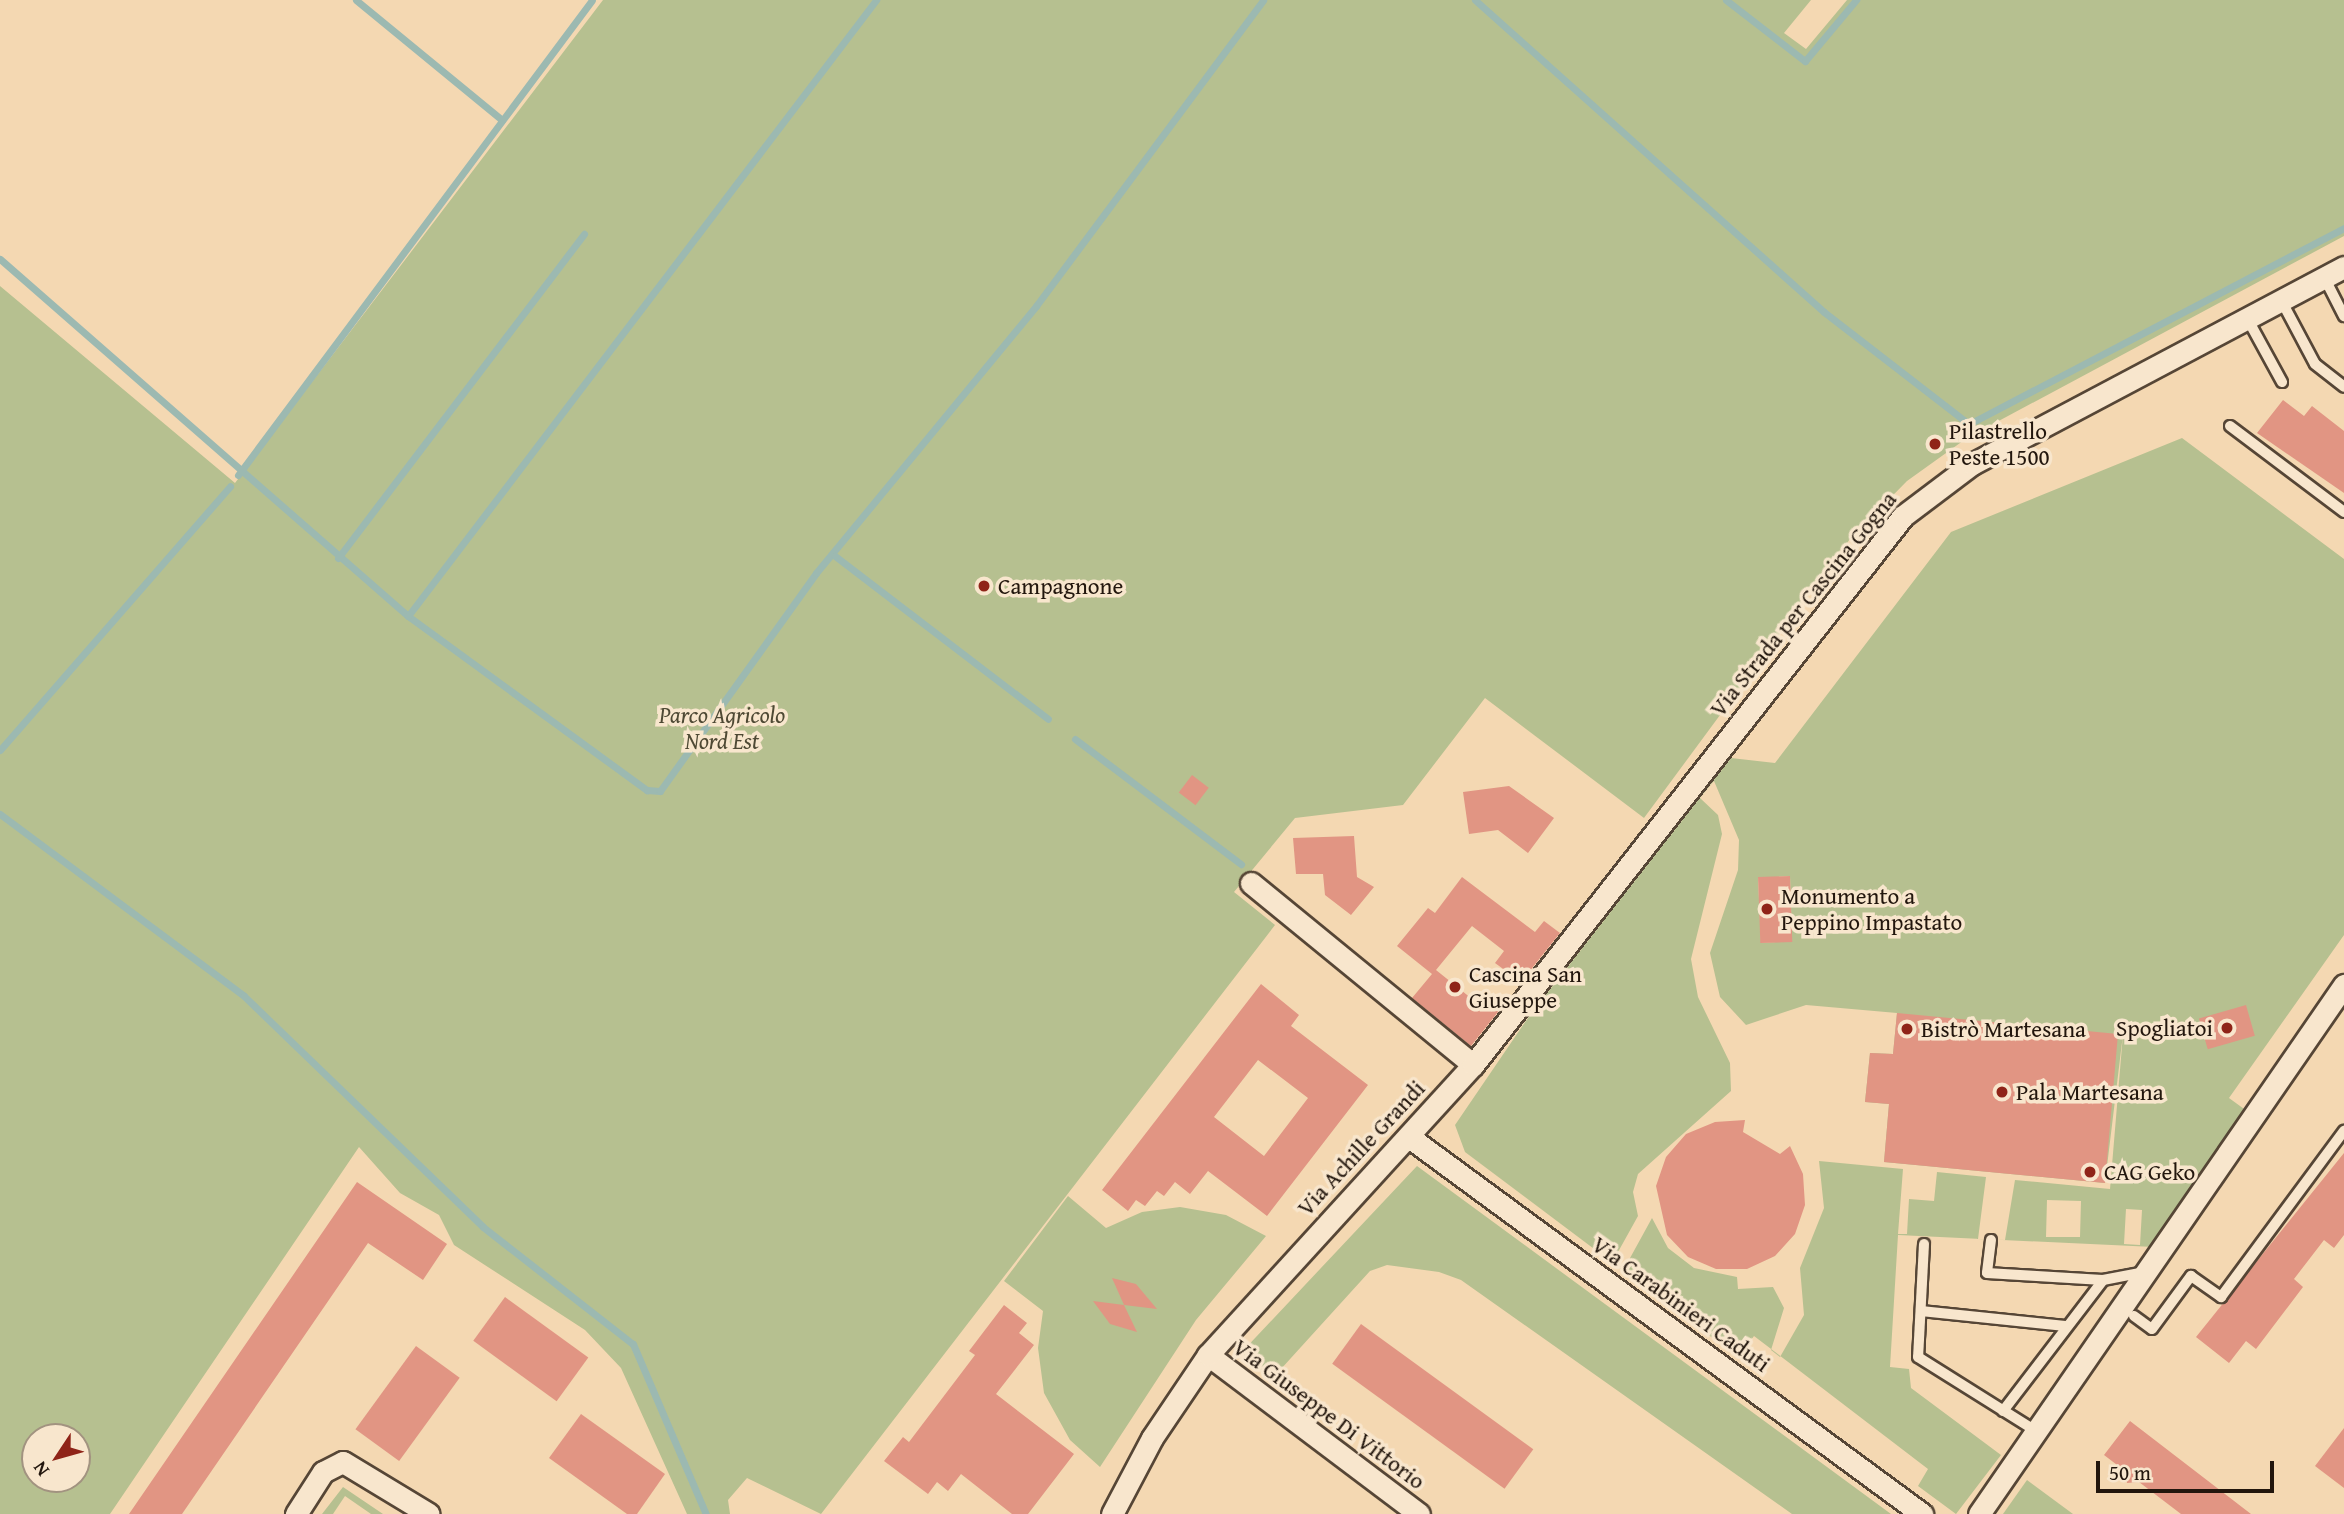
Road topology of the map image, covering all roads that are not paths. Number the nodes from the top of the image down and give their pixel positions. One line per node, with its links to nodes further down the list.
1 (2344, 267): 2 (street, Via Strada per Cascina Gogna)
2 (2324, 277): 3 (street, Via Strada per Cascina Gogna); 4 (lane)
3 (2281, 300): 5 (street, Via Strada per Cascina Gogna); 7 (lane)
4 (2344, 316)
5 (2247, 318): 6 (lane); 10 (street, Via Strada per Cascina Gogna)
6 (2282, 382)
7 (2344, 387)
8 (2230, 426): 9 (lane)
9 (2344, 512)
10 (1662, 826): 13 (street, Via Achille Grandi)
11 (1251, 883): 13 (street)
12 (2344, 985): 18 (street)
13 (1473, 1065): 15 (street, Via Achille Grandi)
14 (2344, 1130): 21 (lane)
15 (1409, 1137): 23 (street, Via Achille Grandi); 30 (street, Via Carabinieri Caduti)
16 (1991, 1240): 19 (lane)
17 (1924, 1244): 20 (lane)
18 (2146, 1272): 19 (lane); 25 (street)
19 (2103, 1280): 22 (lane)
20 (1921, 1311): 22 (lane); 24 (lane)
21 (2134, 1316)
22 (2065, 1326): 24 (lane)
23 (1208, 1355): 28 (street, Via Achille Grandi); 29 (street, Via Giuseppe Di Vittorio)
24 (2003, 1410): 25 (lane)
25 (2036, 1431): 31 (street)
26 (296, 1514): 27 (street)
27 (429, 1514)
28 (1112, 1514)
29 (1419, 1514)
30 (1922, 1514)
31 (1979, 1514)

